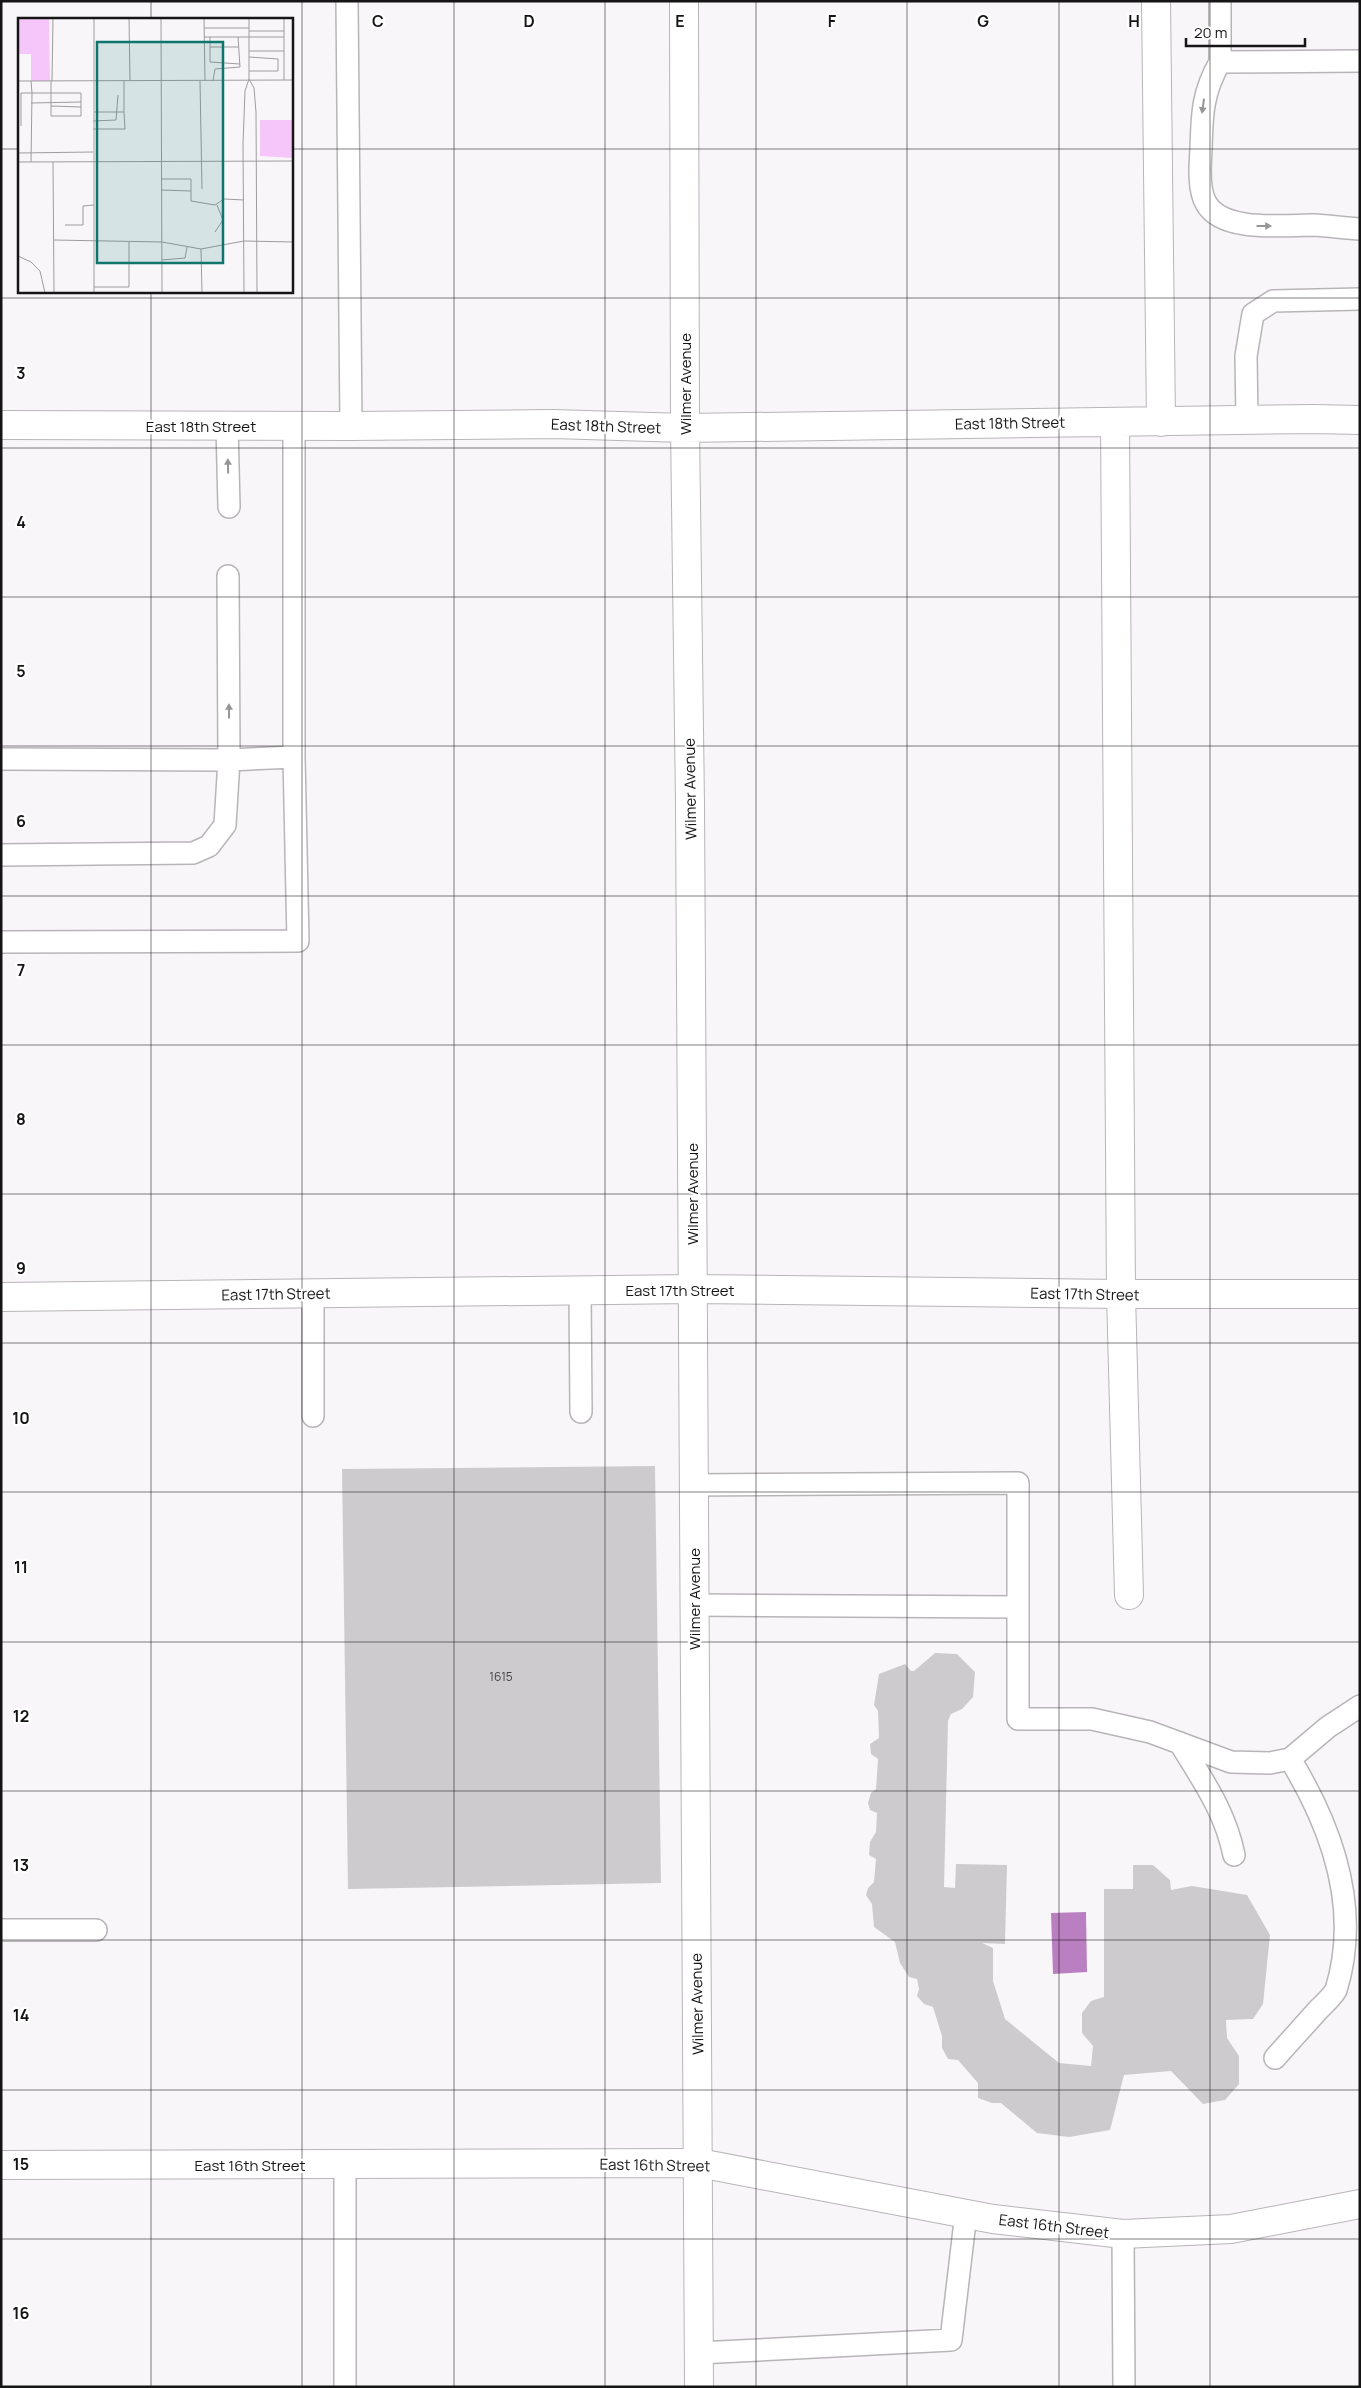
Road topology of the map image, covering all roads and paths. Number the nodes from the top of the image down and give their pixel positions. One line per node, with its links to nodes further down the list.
1 (346, 1): 16 (lane)
2 (684, 1): 17 (street, Wilmer Avenue)
3 (1156, 1): 12 (street)
4 (1220, 1): 6 (lane)
5 (1360, 61): 6 (lane)
6 (1220, 62): 7 (lane, one-way to 7)
7 (1360, 229)
8 (1360, 299): 9 (lane)
9 (1247, 420): 10 (street, East 18th Street); 12 (street, East 18th Street)
10 (1360, 420)
11 (1115, 422): 12 (street, East 18th Street); 17 (street, East 18th Street); 28 (street)
12 (1161, 422)
13 (1, 425): 14 (street, East 18th Street)
14 (227, 426): 15 (street, East 18th Street); 18 (lane, one-way to 14)
15 (294, 426): 16 (street, East 18th Street); 20 (lane)
16 (351, 426): 17 (street, East 18th Street)
17 (685, 428): 25 (street, Wilmer Avenue)
18 (228, 507)
19 (228, 576): 22 (lane, one-way to 19)
20 (294, 757): 22 (lane); 24 (lane)
21 (1, 759): 22 (lane)
22 (229, 760): 23 (lane)
23 (1, 854)
24 (1, 942)
25 (692, 1289): 26 (street, East 17th Street); 28 (street, East 17th Street); 33 (street, Wilmer Avenue)
26 (580, 1290): 27 (street, East 17th Street); 31 (lane)
27 (313, 1293): 30 (street, East 17th Street); 32 (lane)
28 (1121, 1294): 29 (street, East 17th Street); 34 (street)
29 (1360, 1294)
30 (1, 1297)
31 (581, 1412)
32 (313, 1416)
33 (693, 1485): 35 (street, Wilmer Avenue); 36 (lane)
34 (1128, 1595)
35 (694, 1605): 36 (lane); 44 (street, Wilmer Avenue)
36 (1018, 1607): 38 (lane)
37 (1360, 1706): 39 (lane)
38 (1180, 1743): 39 (lane); 40 (lane)
39 (1290, 1759): 43 (lane)
40 (1234, 1855)
41 (1, 1930): 42 (lane)
42 (96, 1930)
43 (1275, 2058)
44 (699, 2163): 46 (street, East 16th Street); 48 (street, East 16th Street); 50 (street, Wilmer Avenue)
45 (1, 2165): 46 (street, East 16th Street)
46 (345, 2165): 51 (lane)
47 (1360, 2204): 49 (street, East 16th Street)
48 (966, 2213): 49 (street, East 16th Street); 50 (lane)
49 (1123, 2234): 53 (lane)
50 (699, 2353): 52 (street, Wilmer Avenue)
51 (345, 2387)
52 (699, 2387)
53 (1124, 2387)

